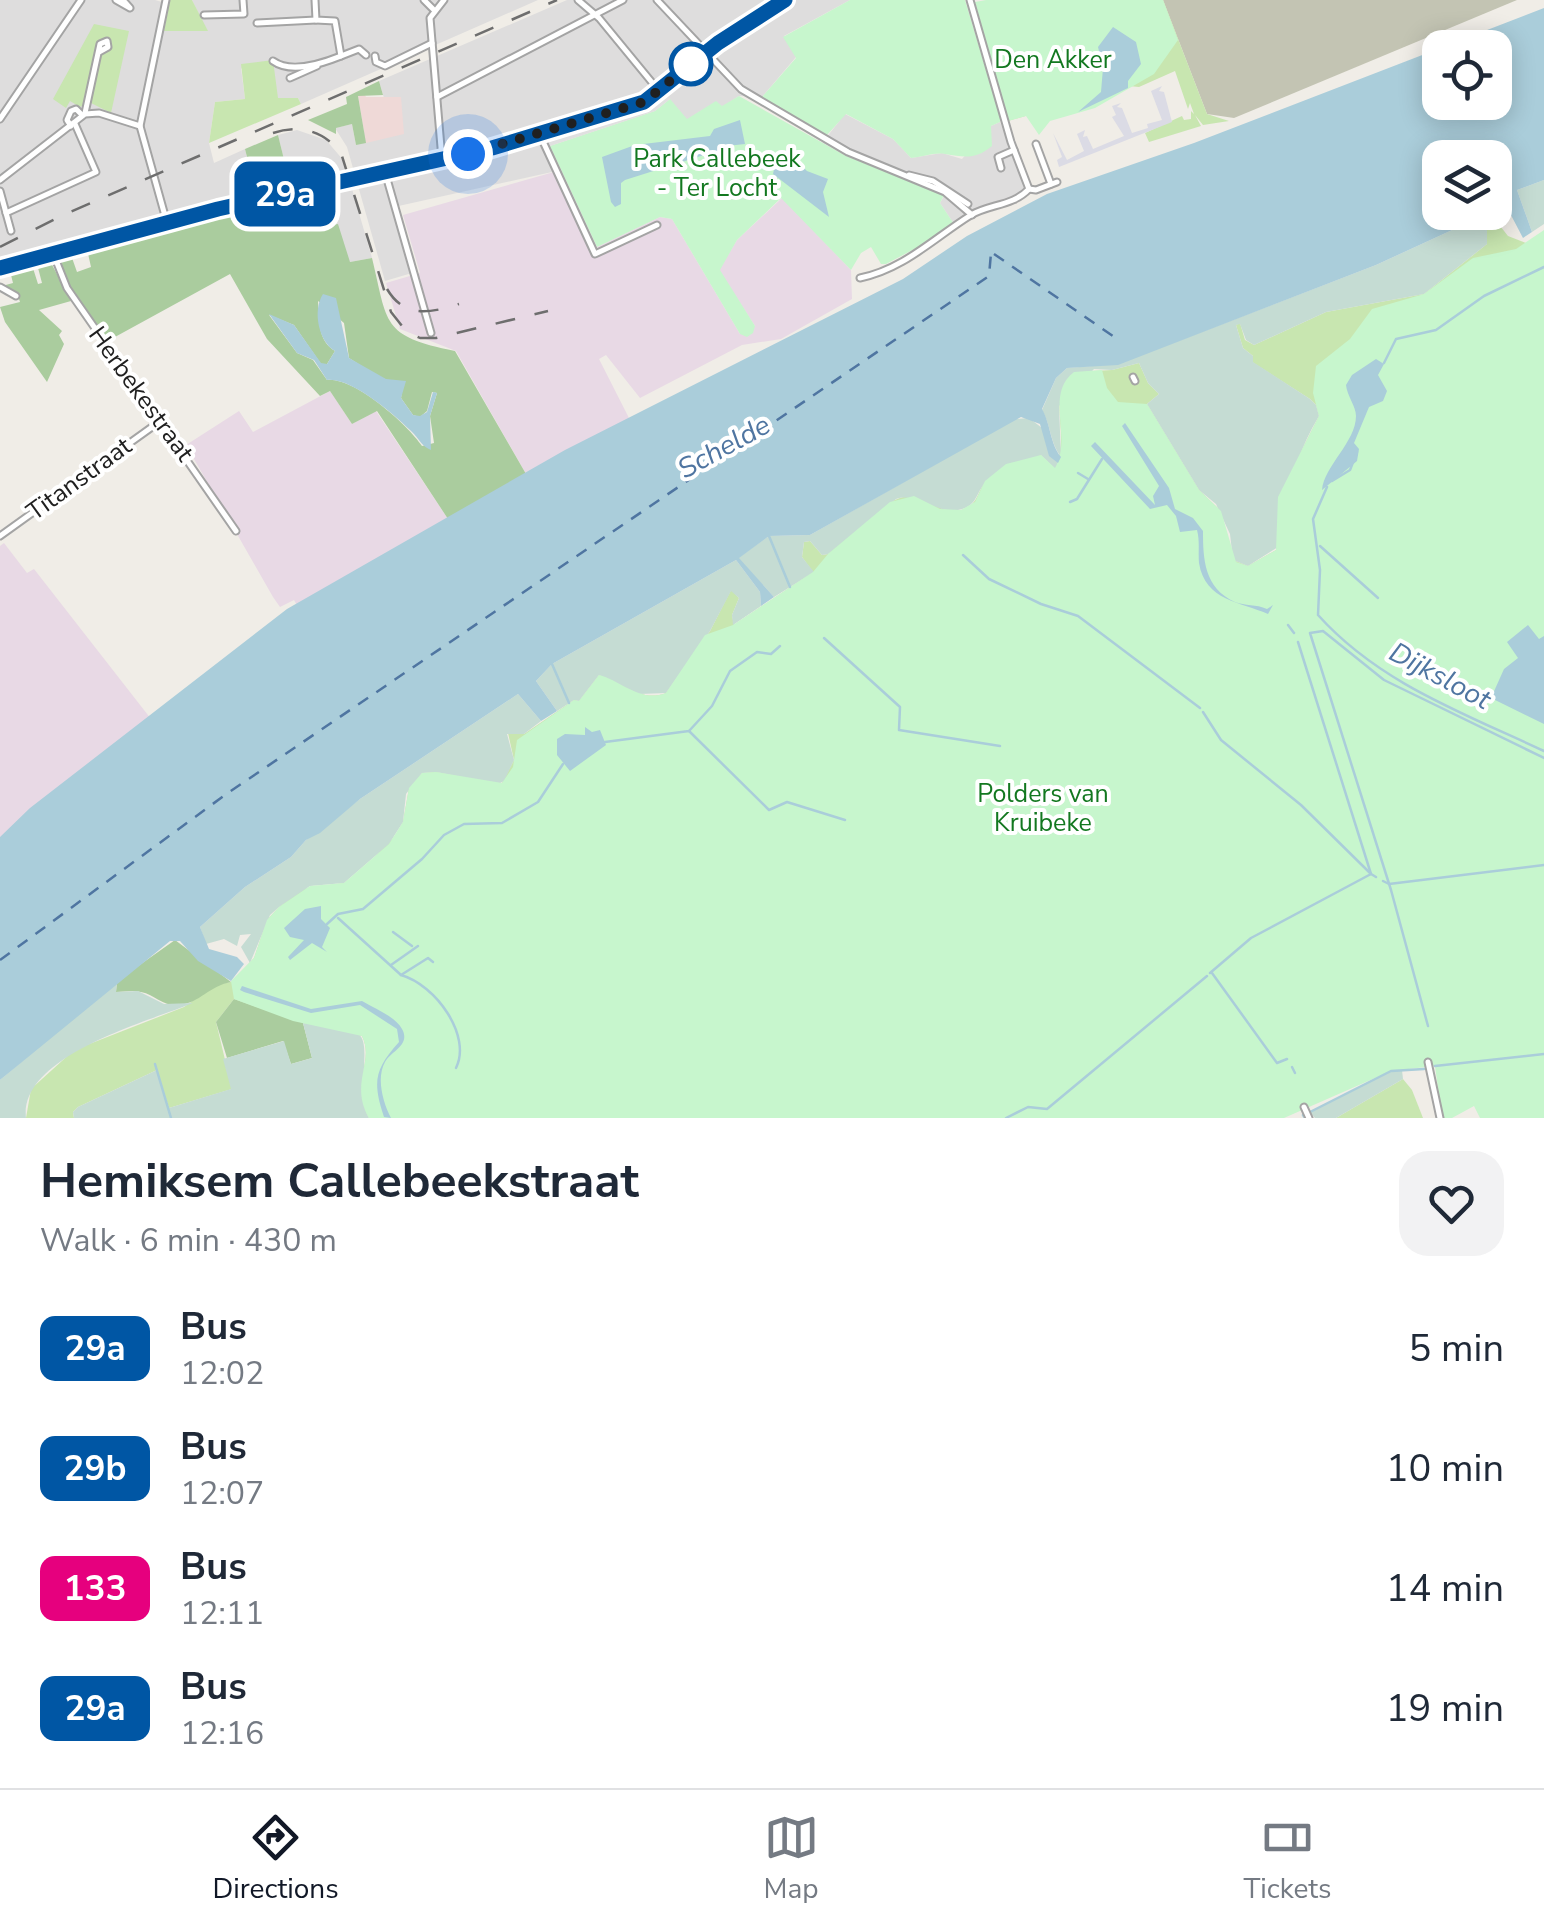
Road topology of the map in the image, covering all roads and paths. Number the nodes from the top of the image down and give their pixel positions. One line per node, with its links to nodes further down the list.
1 (80, 0): 31 (street)
2 (166, 0): 33 (street)
3 (243, 0): 14 (street)
4 (315, 0): 15 (street)
5 (424, 0): 12 (street)
6 (444, 0): 12 (street)
7 (578, 0): 13 (street)
8 (623, 0): 13 (street)
9 (657, 0): 20 (street)
10 (785, 0): 20 (main road)
11 (970, 0): 36 (street)
12 (433, 9): 17 (street)
13 (596, 14): 26 (street); 27 (street)
14 (204, 15)
15 (316, 20): 16 (street); 21 (street)
16 (258, 23)
17 (432, 43): 22 (street); 27 (street)
18 (99, 52): 28 (street)
19 (366, 54): 21 (street)
20 (704, 54): 26 (main road); 40 (street)
21 (341, 56): 24 (street)
22 (375, 56)
23 (273, 61): 24 (street)
24 (319, 65): 25 (street)
25 (290, 78)
26 (658, 91): 34 (main road)
27 (437, 97): 37 (street)
28 (88, 106): 29 (street); 30 (street)
29 (94, 112): 30 (street); 33 (street)
30 (84, 115): 32 (street); 32 (street)
31 (0, 119)
32 (73, 125): 41 (street); 46 (street)
33 (140, 126): 48 (street)
34 (540, 135): 37 (main road); 49 (street)
35 (1036, 144): 42 (street)
36 (1014, 150): 38 (street); 42 (street)
37 (442, 160): 39 (main road)
38 (1001, 168)
39 (385, 171): 45 (main road); 57 (street)
40 (906, 176): 44 (street); 47 (street)
41 (0, 180)
42 (1029, 188): 47 (street)
43 (0, 191): 46 (street)
44 (968, 204)
45 (226, 208): 48 (main road); 51 (main road)
46 (6, 213): 50 (street)
47 (972, 215): 54 (street)
48 (167, 222): 51 (main road)
49 (657, 224)
50 (11, 231)
51 (112, 238): 52 (main road)
52 (53, 253): 53 (main road); 58 (street, Herbekestraat)
53 (0, 268)
54 (860, 278)
55 (0, 287): 56 (street)
56 (16, 296)
57 (430, 333)
58 (159, 422): 59 (street, Herbekestraat); 60 (street, Titanstraat)
59 (236, 531)
60 (0, 536)
61 (1428, 1062): 64 (street)
62 (1304, 1107): 63 (street)
63 (1310, 1118)
64 (1440, 1118)

